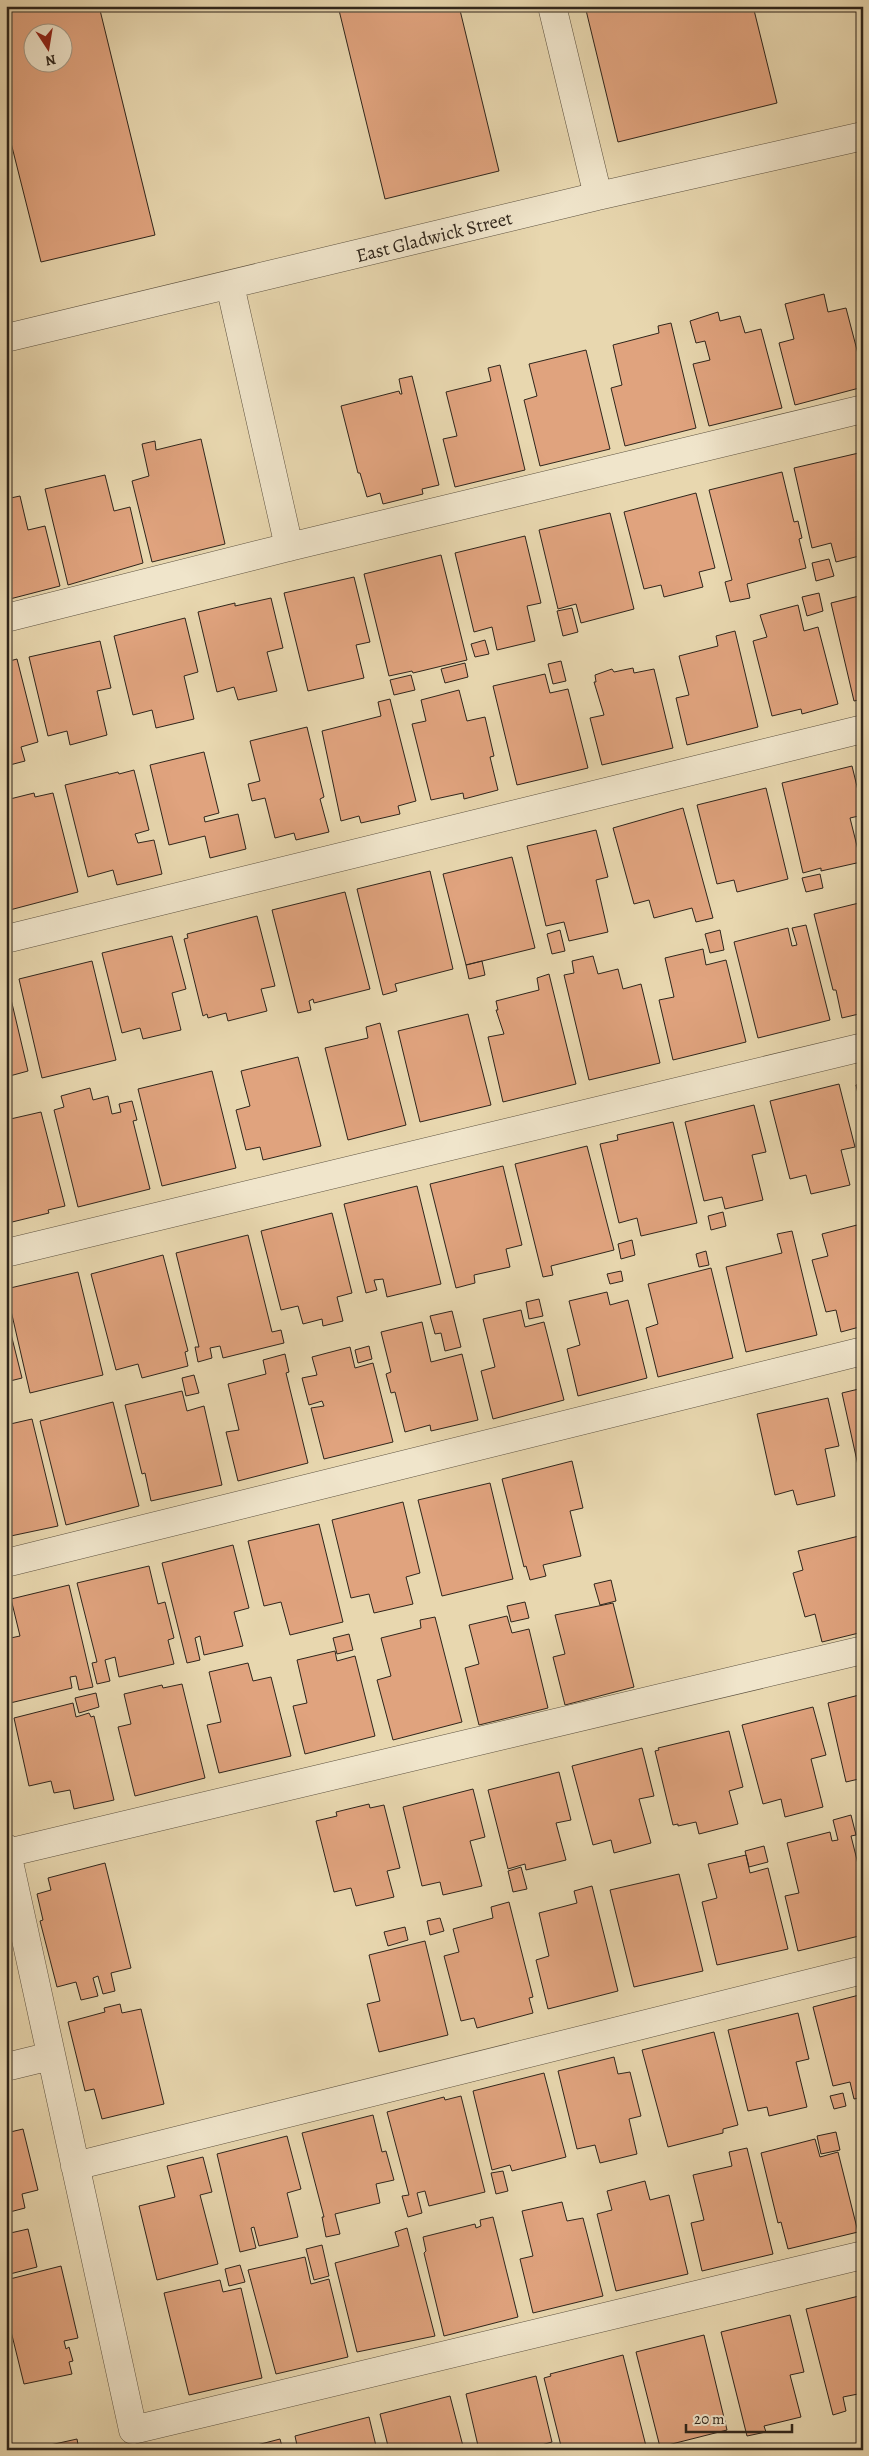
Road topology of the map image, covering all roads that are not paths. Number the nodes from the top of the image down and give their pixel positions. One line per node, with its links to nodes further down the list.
1 (552, 6): 3 (street)
2 (863, 136): 3 (street, East Gladwick Street)
3 (598, 196): 4 (street, East Gladwick Street)
4 (230, 286): 5 (street, East Gladwick Street); 7 (street)
5 (6, 338)
6 (863, 409): 7 (street)
7 (289, 547): 8 (street)
8 (6, 618)
9 (863, 729): 10 (street)
10 (6, 939)
11 (863, 1047): 12 (street)
12 (6, 1253)
13 (863, 1351): 14 (street)
14 (6, 1563)
15 (863, 1650): 16 (street)
16 (7, 1850): 18 (street)
17 (863, 1970): 20 (street)
18 (52, 2056): 19 (street); 20 (street)
19 (6, 2067)
20 (75, 2166): 21 (street)
21 (863, 2255)

